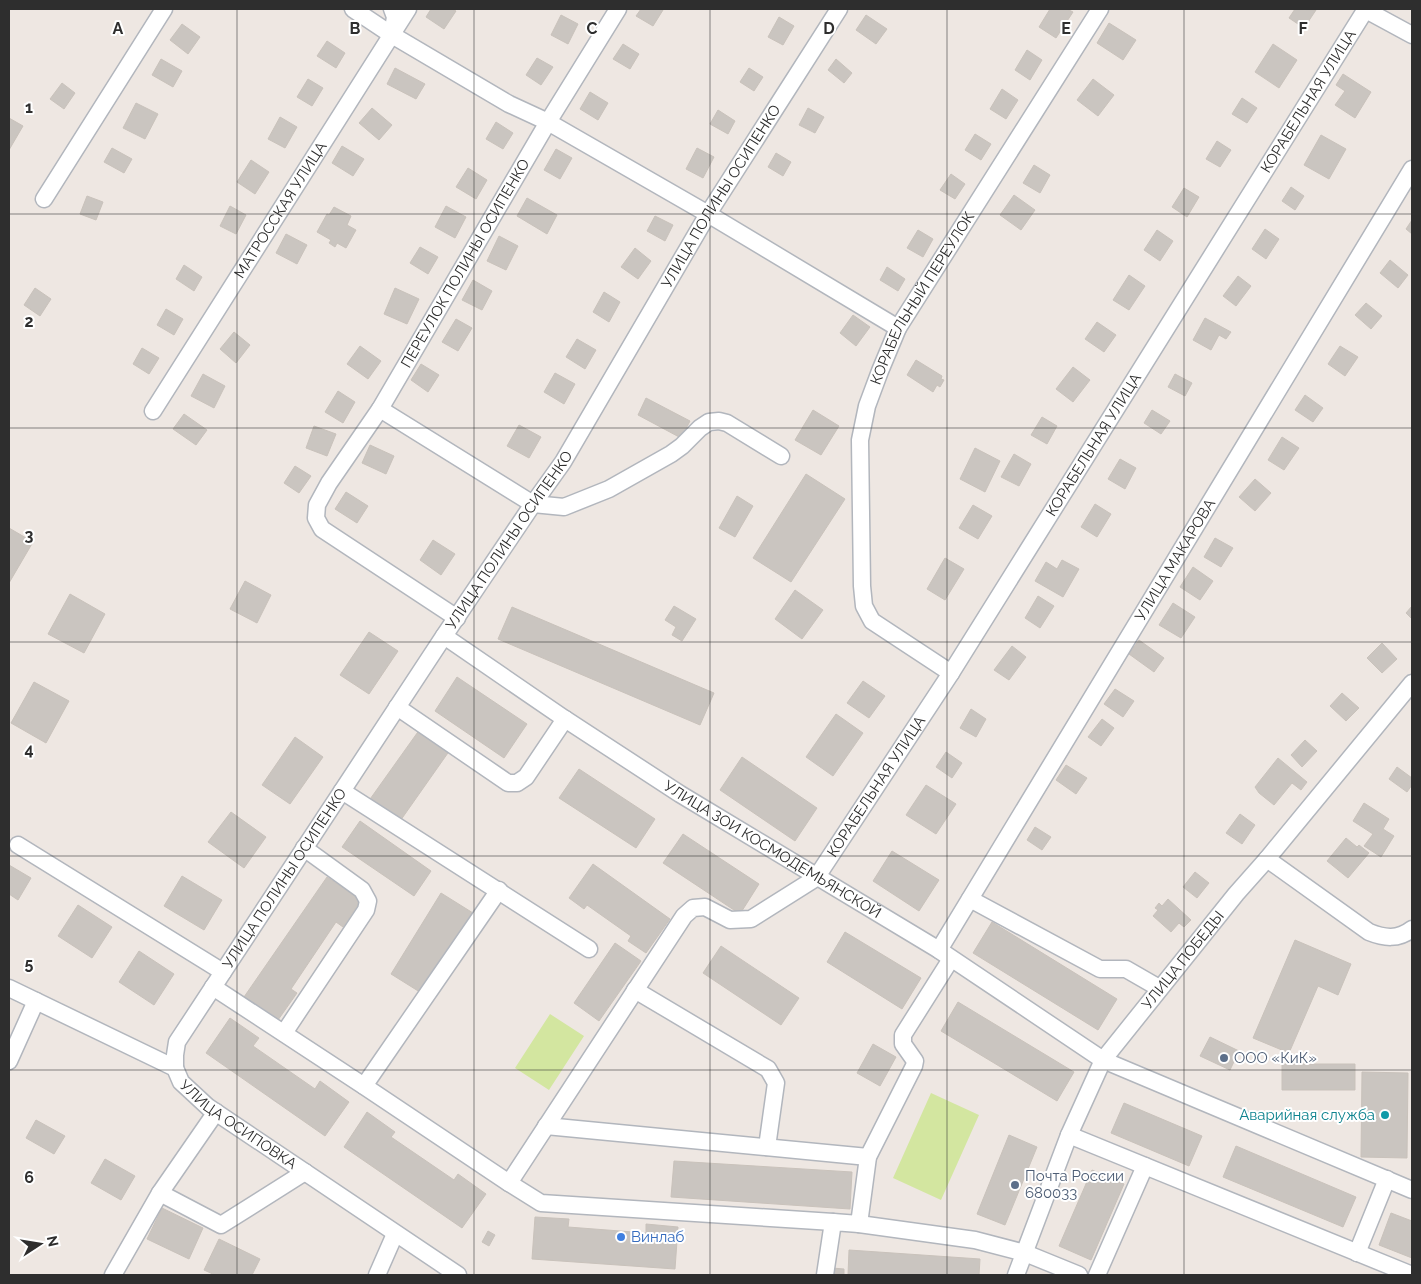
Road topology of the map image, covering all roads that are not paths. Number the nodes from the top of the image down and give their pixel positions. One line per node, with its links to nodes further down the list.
1 (164, 9): 13 (street)
2 (353, 9): 9 (street)
3 (392, 9): 9 (street)
4 (408, 9): 9 (street, МАТРОССКАЯ УЛИЦА)
5 (618, 9): 11 (street, ПЕРЕУЛОК ПОЛИНЫ ОСИПЕНКО)
6 (839, 9): 14 (street, УЛИЦА ПОЛИНЫ ОСИПЕНКО)
7 (1100, 9): 15 (street, КОРАБЕЛЬНЫЙ ПЕРЕУЛОК)
8 (1366, 9): 10 (street); 22 (street, КОРАБЕЛЬНАЯ УЛИЦА)
9 (392, 35): 11 (street); 17 (street, МАТРОССКАЯ УЛИЦА)
10 (1412, 35)
11 (548, 122): 14 (street); 16 (street, ПЕРЕУЛОК ПОЛИНЫ ОСИПЕНКО)
12 (1412, 168): 32 (street, УЛИЦА МАКАРОВА)
13 (44, 199)
14 (708, 214): 15 (street); 19 (street, УЛИЦА ПОЛИНЫ ОСИПЕНКО)
15 (898, 328): 22 (street, КОРАБЕЛЬНЫЙ ПЕРЕУЛОК)
16 (380, 409): 19 (street); 20 (street, ПЕРЕУЛОК ПОЛИНЫ ОСИПЕНКО)
17 (153, 411)
18 (781, 456): 19 (street)
19 (533, 504): 20 (street, УЛИЦА ПОЛИНЫ ОСИПЕНКО)
20 (456, 618): 21 (street, УЛИЦА ПОЛИНЫ ОСИПЕНКО)
21 (444, 636): 24 (street, УЛИЦА ПОЛИНЫ ОСИПЕНКО); 25 (street, УЛИЦА ЗОИ КОСМОДЕМЬЯНСКОЙ)
22 (951, 673): 30 (street, КОРАБЕЛЬНАЯ УЛИЦА)
23 (1412, 683): 29 (street, УЛИЦА ПОБЕДЫ)
24 (397, 708): 25 (street); 26 (street, УЛИЦА ПОЛИНЫ ОСИПЕНКО)
25 (565, 719): 30 (street, УЛИЦА ЗОИ КОСМОДЕМЬЯНСКОЙ)
26 (342, 791): 28 (street, УЛИЦА ПОЛИНЫ ОСИПЕНКО); 31 (street)
27 (18, 845): 36 (street)
28 (304, 848): 36 (street, УЛИЦА ПОЛИНЫ ОСИПЕНКО); 42 (street)
29 (1268, 859): 33 (street); 39 (street, УЛИЦА ПОБЕДЫ)
30 (816, 878): 35 (street, УЛИЦА ЗОИ КОСМОДЕМЬЯНСКОЙ); 40 (street)
31 (499, 890): 34 (street); 46 (street)
32 (970, 899): 35 (street, УЛИЦА МАКАРОВА); 39 (street)
33 (1412, 929)
34 (589, 949)
35 (945, 954): 43 (street, УЛИЦА ЗОИ КОСМОДЕМЬЯНСКОЙ); 51 (street, УЛИЦА МАКАРОВА)
36 (223, 972): 37 (street, УЛИЦА ПОЛИНЫ ОСИПЕНКО)
37 (213, 987): 42 (street); 45 (street, УЛИЦА ПОЛИНЫ ОСИПЕНКО)
38 (9, 988): 41 (street, УЛИЦА ОСИПОВКА)
39 (1159, 988): 43 (street, УЛИЦА ПОБЕДЫ)
40 (635, 990): 48 (street); 50 (street)
41 (36, 1001): 44 (street); 45 (street, УЛИЦА ОСИПОВКА)
42 (284, 1033): 46 (street)
43 (1103, 1060): 49 (street, УЛИЦА ПОБЕДЫ); 54 (street, УЛИЦА ЗОИ КОСМОДЕМЬЯНСКОЙ)
44 (9, 1061)
45 (175, 1068): 47 (street, УЛИЦА ОСИПОВКА)
46 (364, 1086): 55 (street)
47 (216, 1112): 53 (street, УЛИЦА ОСИПОВКА); 57 (street)
48 (546, 1126): 50 (street); 55 (street)
49 (1069, 1135): 52 (street); 61 (street, УЛИЦА ПОБЕДЫ)
50 (767, 1147): 51 (street)
51 (868, 1157): 59 (street)
52 (1145, 1166): 62 (street); 70 (street)
53 (306, 1172): 57 (street); 60 (street, УЛИЦА ОСИПОВКА)
54 (1387, 1179): 56 (street, УЛИЦА ЗОИ КОСМОДЕМЬЯНСКОЙ); 62 (street)
55 (509, 1183): 58 (street)
56 (1412, 1190)
57 (160, 1193): 64 (street)
58 (833, 1222): 59 (street); 67 (street)
59 (858, 1224): 61 (street)
60 (395, 1234): 63 (street, УЛИЦА ОСИПОВКА); 65 (street)
61 (1025, 1252): 68 (street, УЛИЦА ПОБЕДЫ); 69 (street)
62 (1358, 1253): 71 (street)
63 (433, 1268): 66 (street, УЛИЦА ОСИПОВКА)
64 (113, 1275)
65 (377, 1275)
66 (458, 1275)
67 (825, 1275)
68 (1016, 1275)
69 (1079, 1275)
70 (1097, 1275)
71 (1412, 1275)

